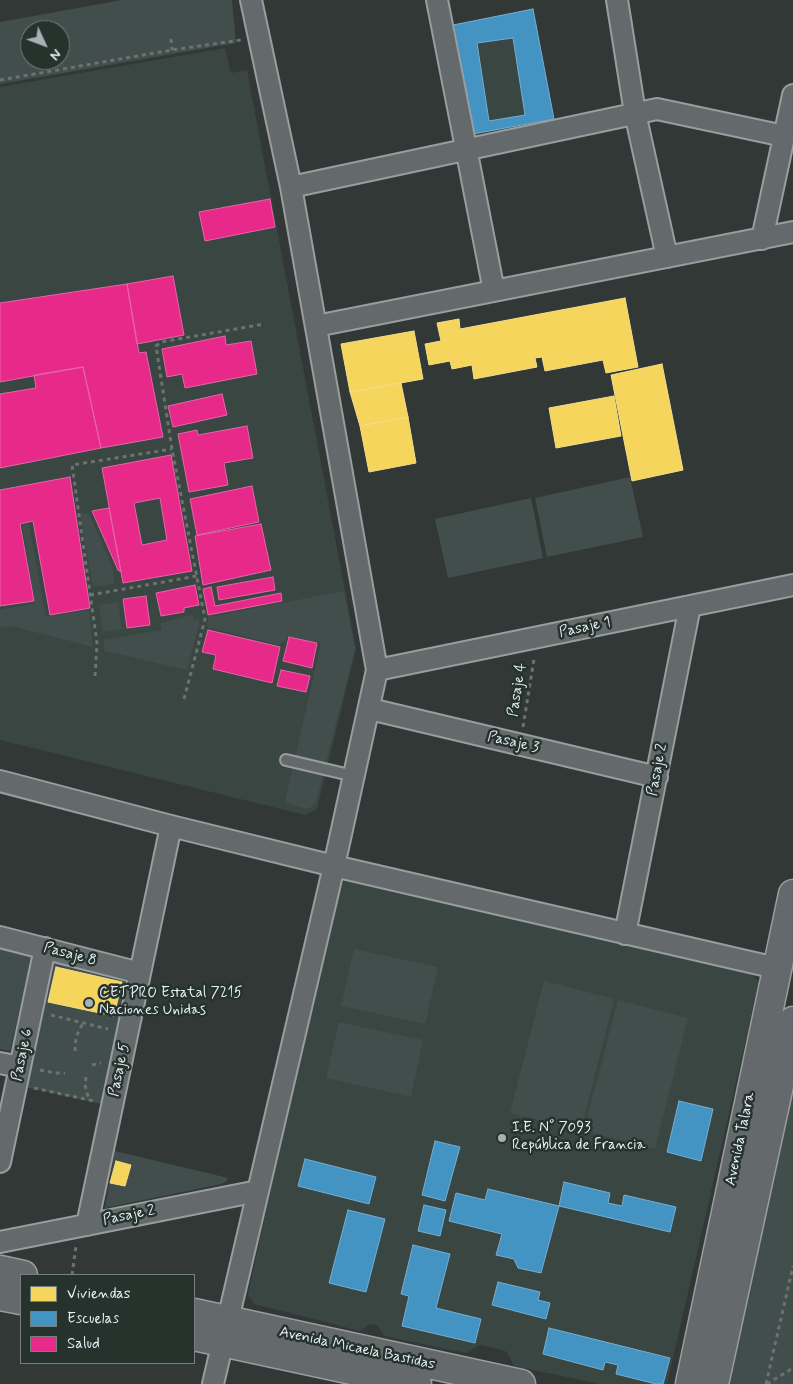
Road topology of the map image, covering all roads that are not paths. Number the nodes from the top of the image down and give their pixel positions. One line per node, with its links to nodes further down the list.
1 (251, 0): 8 (street)
2 (438, 0): 7 (street)
3 (617, 0): 5 (street)
4 (793, 95): 6 (street)
5 (635, 113): 6 (street); 7 (street); 11 (street)
6 (784, 136): 10 (street)
7 (467, 150): 8 (street); 12 (street)
8 (291, 187): 13 (street)
9 (793, 232): 10 (street)
10 (762, 239): 11 (street)
11 (667, 257): 12 (street)
12 (494, 291): 13 (street)
13 (316, 326): 16 (street)
14 (793, 586): 15 (street, Pasaje 1)
15 (690, 606): 16 (street, Pasaje 1); 20 (street, Pasaje 2)
16 (377, 670): 17 (street)
17 (370, 709): 19 (street); 20 (street, Pasaje 3)
18 (286, 760): 19 (lane)
19 (354, 776): 23 (street)
20 (656, 777): 25 (street, Pasaje 2)
21 (0, 781): 22 (street)
22 (171, 826): 23 (street); 29 (street, Pasaje 5)
23 (334, 866): 25 (street); 34 (street)
24 (793, 894): 28 (street, Avenida Talara)
25 (625, 934): 28 (street)
26 (0, 937): 27 (street, Pasaje 8)
27 (45, 948): 29 (street, Pasaje 8); 32 (street, Pasaje 6)
28 (776, 968): 47 (street, Avenida Talara)
29 (140, 973): 35 (street, Pasaje 5)
30 (793, 1021): 48 (street, Avenida Talara)
31 (0, 1063): 32 (street)
32 (28, 1068): 33 (street, Pasaje 6)
33 (0, 1162)
34 (258, 1191): 35 (street, Pasaje 2); 42 (street)
35 (83, 1226): 36 (street, Pasaje 2)
36 (0, 1242)
37 (0, 1270): 38 (street)
38 (20, 1274)
39 (0, 1296): 40 (street)
40 (20, 1300)
41 (195, 1314): 42 (street, Avenida Micaela Bastidas)
42 (225, 1331): 43 (street, Avenida Micaela Bastidas); 44 (street); 45 (street, Avenida Micaela Bastidas); 46 (street, Avenida Micaela Bastidas)
43 (195, 1336)
44 (213, 1384)
45 (417, 1384)
46 (521, 1384)
47 (690, 1384)
48 (714, 1384)

